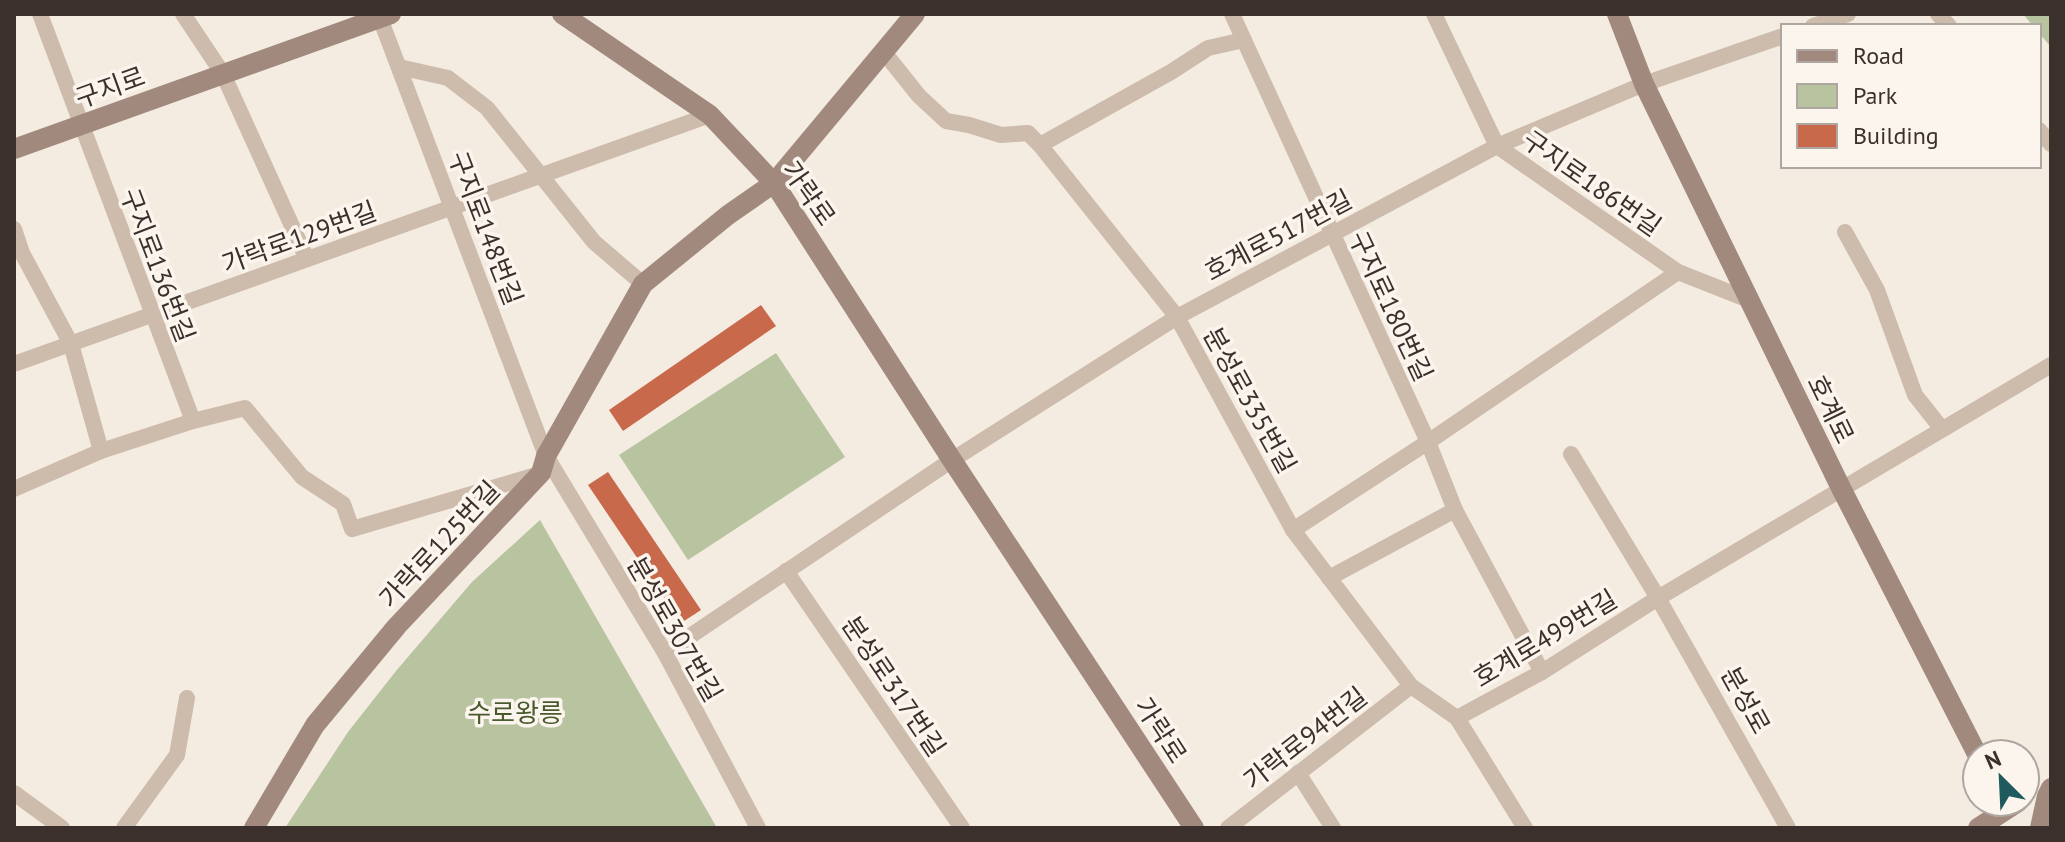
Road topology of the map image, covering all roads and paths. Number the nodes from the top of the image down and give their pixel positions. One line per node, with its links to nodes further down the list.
1 (40, 14): 18 (street, 구지로136번길)
2 (183, 14): 15 (street)
3 (562, 14): 17 (street, 가락로)
4 (915, 14): 13 (street, 가락로125번길)
5 (1232, 14): 12 (street, 구지로180번길)
6 (1434, 14): 20 (street, 구지로186번길)
7 (1617, 14): 16 (street, 호계로)
8 (1848, 14): 10 (street)
9 (386, 16): 14 (street, 구지로148번길); 15 (street, 구지로)
10 (1819, 24)
11 (1781, 37): 16 (street)
12 (1244, 40): 19 (street); 27 (street, 구지로180번길)
13 (883, 51): 19 (street); 23 (street, 가락로125번길)
14 (399, 67): 22 (street); 24 (street, 구지로148번길)
15 (223, 74): 18 (street, 구지로); 28 (street)
16 (1644, 84): 20 (street, 호계로517번길); 31 (street, 호계로)
17 (710, 115): 22 (street, 가락로129번길); 23 (street, 가락로)
18 (80, 125): 21 (street, 구지로); 32 (street, 구지로136번길)
19 (1040, 145): 33 (street, 분성로335번길)
20 (1497, 146): 27 (street, 호계로517번길); 29 (street, 구지로186번길)
21 (14, 149)
22 (543, 175): 24 (street, 가락로129번길); 30 (street)
23 (774, 183): 30 (street, 가락로125번길); 42 (street, 가락로)
24 (452, 207): 28 (street, 가락로129번길); 43 (street, 구지로148번길)
25 (14, 229): 34 (street)
26 (1845, 232): 38 (street)
27 (1331, 233): 33 (street, 호계로517번길); 39 (street, 구지로180번길)
28 (307, 259): 32 (street, 가락로129번길)
29 (1678, 272): 31 (street, 구지로186번길); 39 (street)
30 (643, 284): 43 (street, 가락로125번길)
31 (1749, 300): 45 (street, 호계로)
32 (151, 315): 34 (street, 가락로129번길); 37 (street, 구지로136번길)
33 (1177, 317): 42 (street, 호계로517번길); 47 (street, 분성로335번길)
34 (71, 344): 35 (street, 가락로129번길); 40 (street)
35 (14, 364)
36 (2051, 365): 38 (street, 호계로499번길)
37 (193, 421): 40 (street); 43 (street)
38 (1942, 429): 45 (street, 호계로499번길)
39 (1428, 442): 46 (street, 구지로180번길); 47 (street)
40 (101, 451): 44 (street)
41 (1571, 454): 50 (street, 호계로499번길)
42 (952, 460): 48 (street); 66 (street, 가락로)
43 (544, 465): 51 (street, 분성로307번길); 63 (street, 가락로125번길)
44 (14, 489)
45 (1842, 490): 50 (street, 호계로499번길); 56 (street, 호계로)
46 (1455, 510): 49 (street); 52 (street, 구지로180번길)
47 (1293, 530): 49 (street, 분성로335번길)
48 (786, 571): 51 (street); 65 (street, 분성로317번길)
49 (1329, 578): 53 (street, 분성로335번길)
50 (1658, 598): 52 (street, 호계로499번길); 70 (street, 분성로)
51 (665, 653): 64 (street, 분성로307번길)
52 (1542, 672): 55 (street, 호계로499번길)
53 (1411, 686): 55 (street, 분성로335번길); 57 (street, 가락로94번길)
54 (187, 698): 62 (street)
55 (1457, 718): 69 (street, 분성로335번길)
56 (1969, 738)
57 (1298, 773): 67 (street, 가락로94번길); 68 (street)
58 (2051, 788): 72 (street)
59 (14, 793): 61 (street)
60 (1996, 818): 71 (street)
61 (62, 828)
62 (124, 828)
63 (254, 828)
64 (758, 828)
65 (962, 828)
66 (1194, 828)
67 (1228, 828)
68 (1333, 828)
69 (1525, 828)
70 (1788, 828)
71 (1978, 828)
72 (2040, 828)

